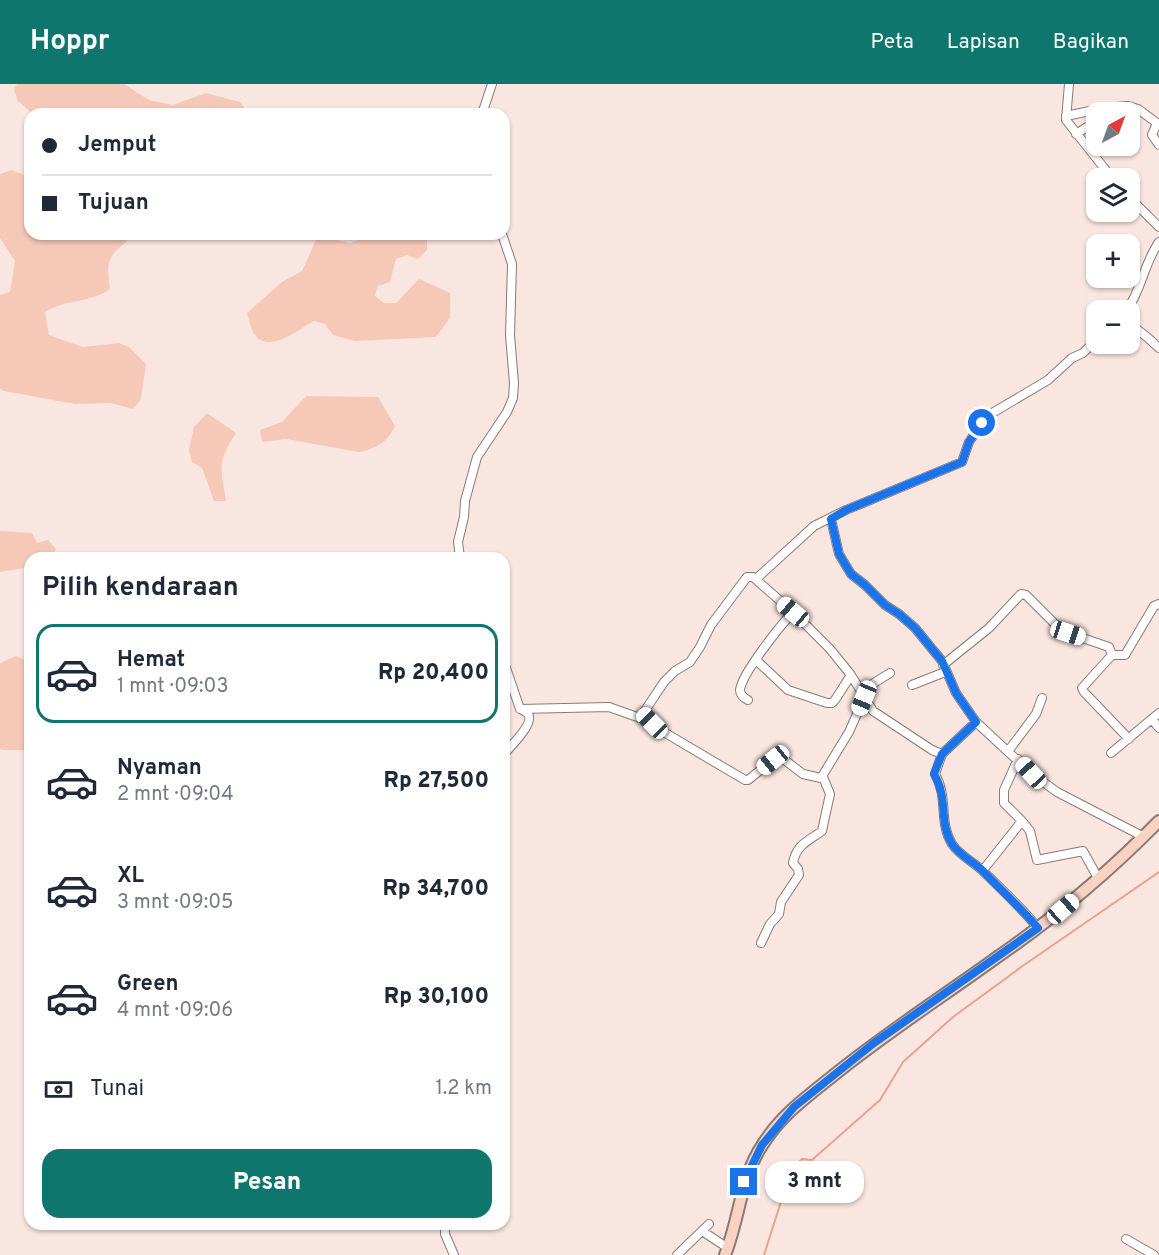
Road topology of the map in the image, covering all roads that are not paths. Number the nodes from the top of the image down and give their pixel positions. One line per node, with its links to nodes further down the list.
1 (492, 84): 3 (street)
2 (1069, 84): 4 (street)
3 (484, 108)
4 (1066, 116): 6 (street); 7 (street)
5 (1086, 128): 6 (street)
6 (1076, 134): 8 (street)
7 (1159, 144)
8 (1104, 168)
9 (1140, 208): 10 (street)
10 (1159, 226)
11 (503, 240): 18 (street)
12 (1159, 242): 13 (street)
13 (1134, 300)
14 (1140, 332): 15 (street)
15 (1159, 348)
16 (1086, 350): 17 (street)
17 (831, 519): 19 (street); 24 (street)
18 (459, 552)
19 (756, 579): 21 (street); 33 (street)
20 (1159, 604): 22 (street)
21 (793, 612): 23 (street); 26 (street)
22 (1112, 655): 24 (street); 37 (street)
23 (756, 660): 26 (street); 31 (street)
24 (944, 669): 28 (street); 35 (street)
25 (890, 673): 29 (street)
26 (851, 675): 29 (street)
27 (510, 680): 32 (street)
28 (912, 685)
29 (863, 695): 41 (street); 43 (street)
30 (1042, 698): 39 (street)
31 (748, 700)
32 (520, 709): 33 (street); 38 (street)
33 (643, 714): 43 (street)
34 (1156, 716): 36 (street); 37 (street)
35 (976, 722): 39 (street); 41 (street)
36 (1159, 728)
37 (1129, 739): 40 (street)
38 (510, 747)
39 (1009, 750): 42 (street)
40 (1111, 753)
41 (942, 754): 47 (street)
42 (1018, 759): 44 (street); 46 (street)
43 (823, 777): 50 (street)
44 (1022, 821): 47 (street); 48 (street)
45 (1159, 821): 46 (street)
46 (1144, 837): 48 (street)
47 (983, 870): 49 (street)
48 (1098, 878): 49 (street)
49 (1038, 928): 55 (street)
50 (761, 943)
51 (709, 1224): 53 (street)
52 (445, 1230): 57 (street)
53 (702, 1231): 55 (street); 56 (street)
54 (1126, 1239): 58 (street)
55 (727, 1252)
56 (682, 1254)
57 (454, 1255)
58 (1154, 1255)

